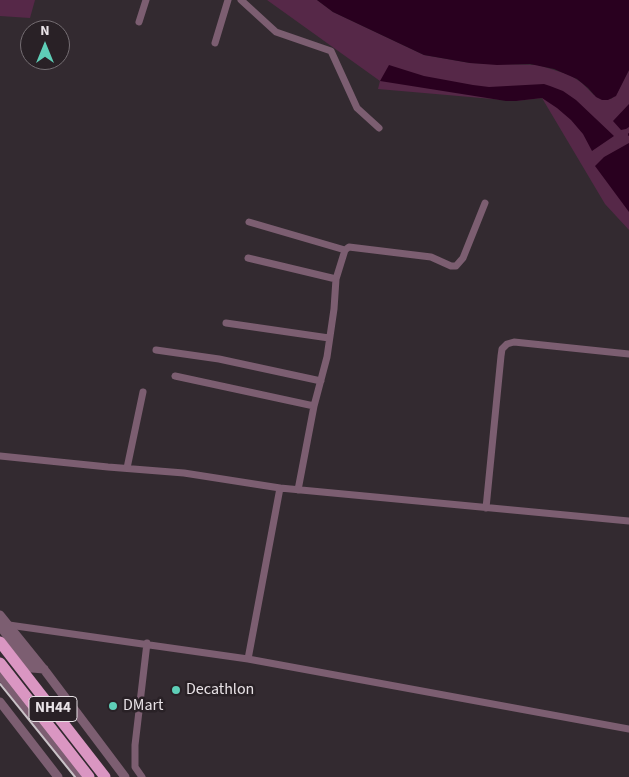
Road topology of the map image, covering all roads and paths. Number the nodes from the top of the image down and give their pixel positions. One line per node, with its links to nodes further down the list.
1 (146, 0): 4 (street)
2 (228, 0): 5 (street)
3 (241, 0): 6 (street)
4 (139, 22)
5 (215, 43)
6 (379, 128)
7 (485, 203): 9 (street)
8 (249, 222): 9 (street)
9 (345, 250): 11 (street)
10 (248, 258): 11 (street)
11 (336, 279): 13 (street)
12 (226, 323): 13 (street)
13 (329, 338): 17 (street)
14 (156, 350): 17 (street)
15 (629, 354): 24 (street)
16 (175, 376): 19 (street)
17 (321, 381): 19 (street)
18 (142, 392): 21 (street)
19 (314, 406): 23 (street)
20 (0, 456): 21 (street)
21 (127, 468): 22 (street)
22 (280, 488): 23 (street); 30 (street)
23 (298, 490): 24 (street)
24 (486, 508): 25 (street)
25 (629, 521)
26 (0, 614): 27 (street)
27 (3, 627): 29 (street); 31 (street); 33 (street)
28 (0, 642): 40 (highway, NH44, bridge)
29 (147, 643): 30 (street); 42 (street)
30 (248, 659): 36 (street)
31 (27, 661): 33 (street); 34 (street)
32 (0, 663): 39 (highway, NH44, bridge)
33 (44, 669): 41 (street)
34 (1, 676): 38 (street)
35 (0, 702): 37 (street)
36 (629, 729)
37 (58, 777)
38 (80, 777)
39 (89, 777)
40 (105, 777)
41 (125, 777)
42 (142, 777)

